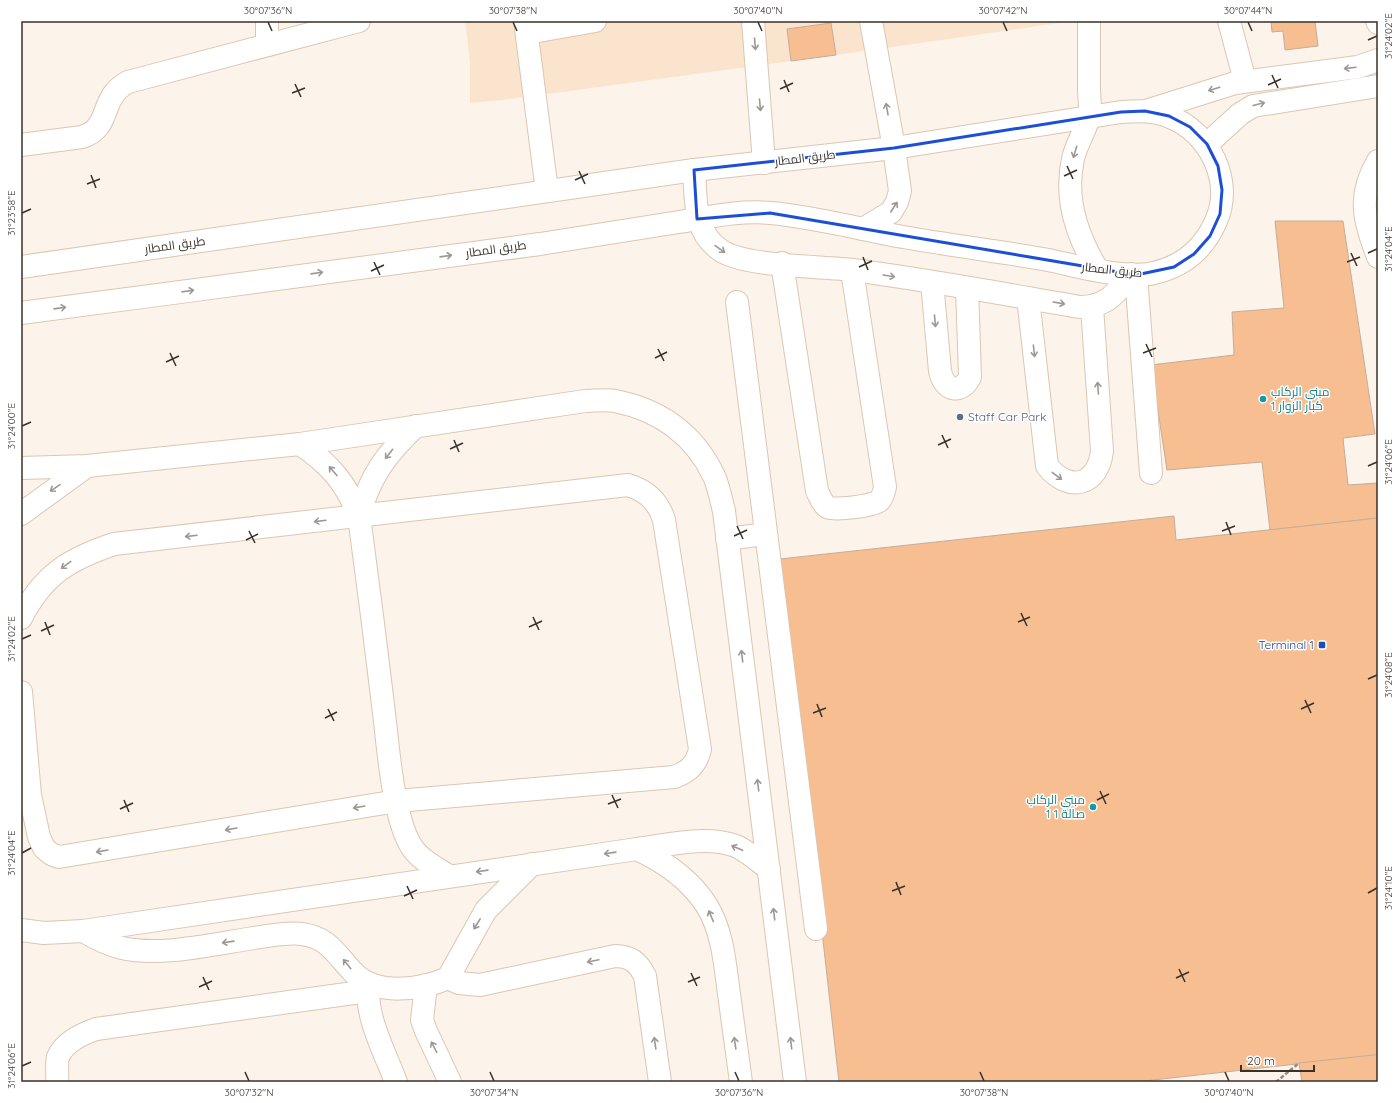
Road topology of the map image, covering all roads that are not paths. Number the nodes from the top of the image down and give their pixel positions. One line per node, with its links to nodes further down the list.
1 (267, 21): 9 (street)
2 (359, 21): 9 (street)
3 (594, 21): 8 (street)
4 (753, 21): 19 (street, one-way to 19)
5 (871, 21): 17 (street, one-way to 5)
6 (1089, 21): 14 (street)
7 (1229, 21): 11 (street)
8 (526, 27): 21 (street)
9 (267, 45): 16 (street)
10 (1378, 60): 11 (street, one-way to 11)
11 (1245, 81): 13 (street, one-way to 13)
12 (1378, 86): 15 (street, one-way to 12)
13 (1145, 111): 14 (street, طريق المطار); 15 (street, طريق المطار)
14 (1089, 116): 17 (street, طريق المطار); 28 (street, one-way to 28)
15 (1207, 144): 29 (street, طريق المطار)
16 (21, 145)
17 (894, 148): 19 (street, طريق المطار); 23 (street, one-way to 17)
18 (1378, 161): 24 (street)
19 (764, 163): 20 (street, طريق المطار)
20 (694, 170): 21 (street, طريق المطار); 22 (street)
21 (547, 191): 26 (street, طريق المطار)
22 (697, 219): 23 (street, طريق المطار); 25 (street, one-way to 25); 35 (street, طريق المطار, one-way to 22)
23 (863, 229): 28 (street, طريق المطار)
24 (1378, 257)
25 (782, 263): 27 (street); 27 (street)
26 (21, 267)
27 (852, 270): 30 (street, one-way to 30)
28 (1097, 270): 29 (street, طريق المطار)
29 (1134, 274): 34 (street); 40 (street)
30 (932, 282): 31 (street); 31 (street, one-way to 31)
31 (966, 288): 32 (street)
32 (1028, 298): 34 (street, one-way to 34); 34 (street, one-way to 34)
33 (737, 302): 43 (street)
34 (1092, 307)
35 (21, 313)
36 (416, 426): 37 (street); 42 (street, one-way to 42); 44 (street)
37 (300, 444): 38 (street); 42 (street, one-way to 37)
38 (87, 466): 39 (street); 41 (street, one-way to 41)
39 (21, 468)
40 (1151, 473)
41 (21, 514)
42 (359, 516): 45 (street, one-way to 45); 48 (street); 48 (street)
43 (766, 534): 44 (street); 53 (street)
44 (727, 538): 51 (street, one-way to 44)
45 (21, 618)
46 (21, 692): 47 (street)
47 (25, 779): 48 (street, one-way to 47)
48 (397, 801): 52 (street)
49 (637, 849): 50 (street, one-way to 50); 51 (street, one-way to 49); 63 (street, one-way to 49)
50 (532, 864): 52 (street, one-way to 52); 56 (street, one-way to 56)
51 (769, 869): 64 (street, one-way to 51)
52 (450, 876): 55 (street)
53 (816, 929)
54 (21, 930): 55 (street)
55 (83, 931): 58 (street, one-way to 55)
56 (448, 978): 57 (street); 62 (street, one-way to 56)
57 (426, 985): 58 (street); 61 (street, one-way to 57)
58 (369, 987): 59 (street); 60 (street)
59 (57, 1082)
60 (396, 1082)
61 (450, 1082)
62 (660, 1082)
63 (741, 1082)
64 (796, 1082)

